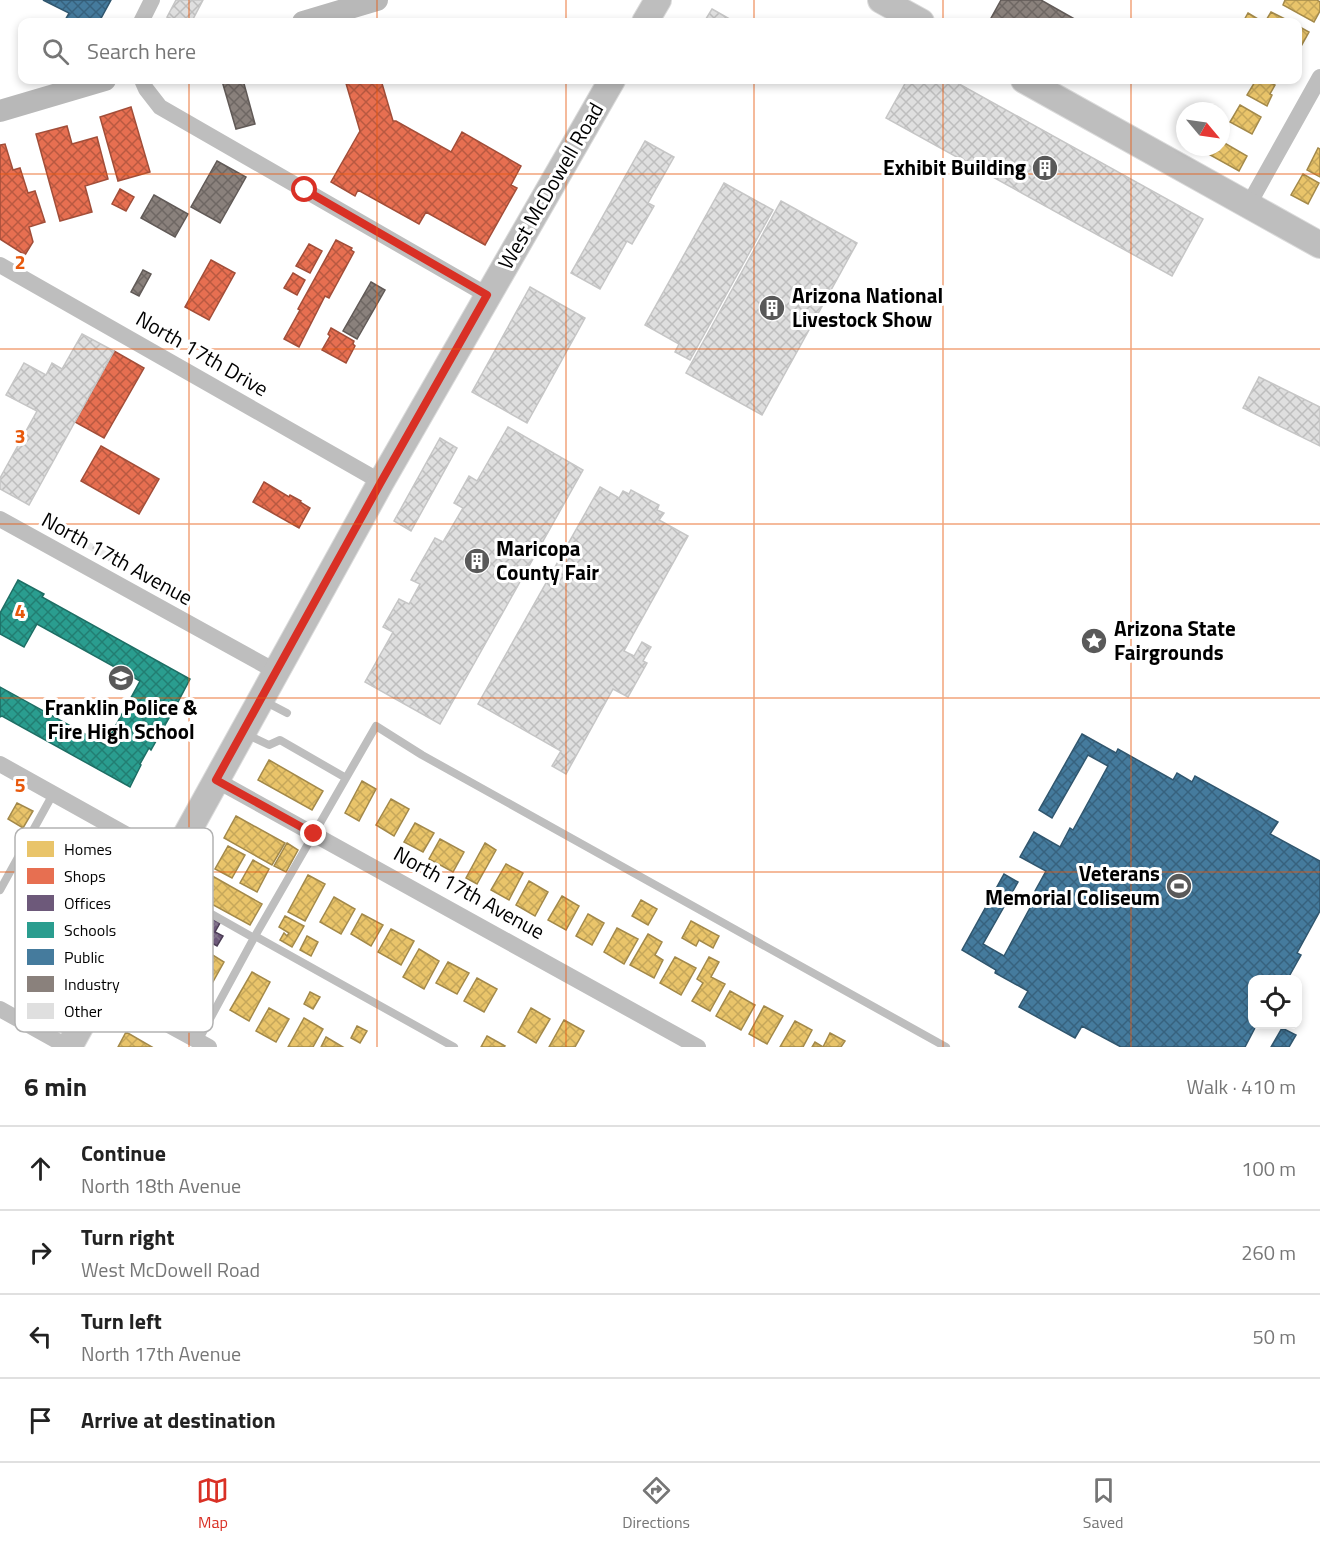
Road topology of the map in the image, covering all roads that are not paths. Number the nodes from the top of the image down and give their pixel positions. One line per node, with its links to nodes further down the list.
1 (152, 0): 4 (street)
2 (377, 0): 5 (main road)
3 (881, 0): 6 (main road)
4 (143, 18)
5 (316, 18)
6 (914, 18)
7 (1320, 77): 13 (street)
8 (91, 84): 12 (main road)
9 (143, 84): 16 (street)
10 (610, 84): 16 (main road, West McDowell Road)
11 (1031, 84): 13 (main road)
12 (0, 111)
13 (1249, 204): 14 (main road)
14 (1320, 245)
15 (0, 265): 17 (street, North 17th Drive)
16 (487, 295): 17 (main road, West McDowell Road)
17 (381, 482): 19 (main road, West McDowell Road)
18 (0, 519): 19 (street, North 17th Avenue)
19 (277, 672): 20 (main road, West McDowell Road)
20 (261, 700): 21 (lane); 22 (main road, West McDowell Road)
21 (287, 713)
22 (243, 733): 24 (lane); 25 (main road, West McDowell Road)
23 (0, 764): 26 (street)
24 (346, 778): 30 (lane); 45 (lane)
25 (216, 780): 29 (main road, West McDowell Road); 30 (street, North 17th Avenue)
26 (53, 794): 27 (lane); 28 (street)
27 (34, 828)
28 (114, 828)
29 (190, 828)
30 (314, 834): 34 (lane); 44 (street, North 17th Avenue)
31 (15, 863): 32 (lane)
32 (0, 890)
33 (213, 914): 34 (lane)
34 (254, 937): 37 (lane); 43 (lane)
35 (0, 1009): 36 (street)
36 (15, 1017)
37 (213, 1019)
38 (41, 1032): 42 (street)
39 (76, 1032): 42 (main road, West McDowell Road)
40 (177, 1032): 41 (street)
41 (200, 1045)
42 (68, 1047)
43 (454, 1047)
44 (698, 1047)
45 (946, 1047)

